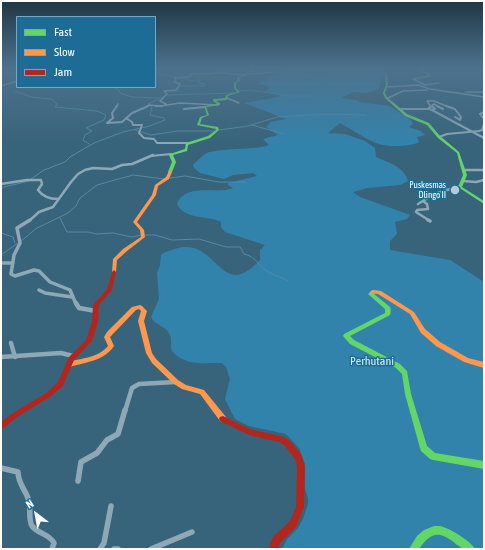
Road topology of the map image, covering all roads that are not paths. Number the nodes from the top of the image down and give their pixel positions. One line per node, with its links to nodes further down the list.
1 (167, 94): 12 (street)
2 (234, 94): 7 (main road)
3 (385, 94): 8 (main road)
4 (399, 94): 8 (street)
5 (467, 94): 6 (street)
6 (484, 96)
7 (227, 98): 10 (street); 13 (main road)
8 (388, 98): 18 (main road)
9 (183, 103): 12 (street); 13 (street); 14 (street)
10 (239, 103)
11 (118, 104): 23 (street)
12 (166, 104): 23 (street)
13 (218, 105): 15 (main road)
14 (174, 106)
15 (205, 107): 17 (street); 29 (main road)
16 (427, 108): 18 (street); 20 (street); 22 (street)
17 (184, 109)
18 (400, 109): 27 (main road)
19 (443, 109): 20 (street)
20 (431, 110): 26 (street)
21 (484, 112): 24 (street)
22 (455, 117)
23 (126, 118): 29 (street)
24 (484, 119)
25 (484, 124): 26 (street)
26 (473, 133): 27 (street); 28 (street)
27 (439, 137): 33 (main road)
28 (484, 138)
29 (188, 143): 30 (main road)
30 (171, 154): 32 (street); 47 (main road)
31 (110, 167): 32 (street)
32 (102, 168): 38 (street)
33 (464, 170): 34 (street); 36 (main road)
34 (484, 170)
35 (484, 180): 36 (street)
36 (461, 183): 39 (street); 40 (main road)
37 (1, 184): 38 (street)
38 (58, 199): 44 (street)
39 (423, 201): 41 (street); 42 (street)
40 (484, 203)
41 (418, 204)
42 (430, 221)
43 (1, 263): 44 (street)
44 (13, 263): 46 (street)
45 (39, 290): 46 (street)
46 (72, 297): 47 (street)
47 (96, 311): 49 (main road)
48 (11, 343): 51 (street)
49 (73, 356): 51 (street); 52 (main road)
50 (1, 357): 51 (street)
51 (15, 357)
52 (70, 364): 54 (main road); 55 (main road)
53 (484, 365): 57 (main road)
54 (176, 382): 59 (street); 67 (main road)
55 (4, 420): 56 (main road)
56 (1, 426)
57 (484, 465)
58 (1, 468): 62 (street)
59 (78, 481)
60 (111, 506): 63 (street)
61 (192, 532): 66 (street)
62 (52, 549)
63 (100, 549)
64 (114, 549): 65 (street)
65 (118, 549)
66 (151, 549)
67 (273, 549)
68 (414, 549): 69 (main road)
69 (470, 549)

